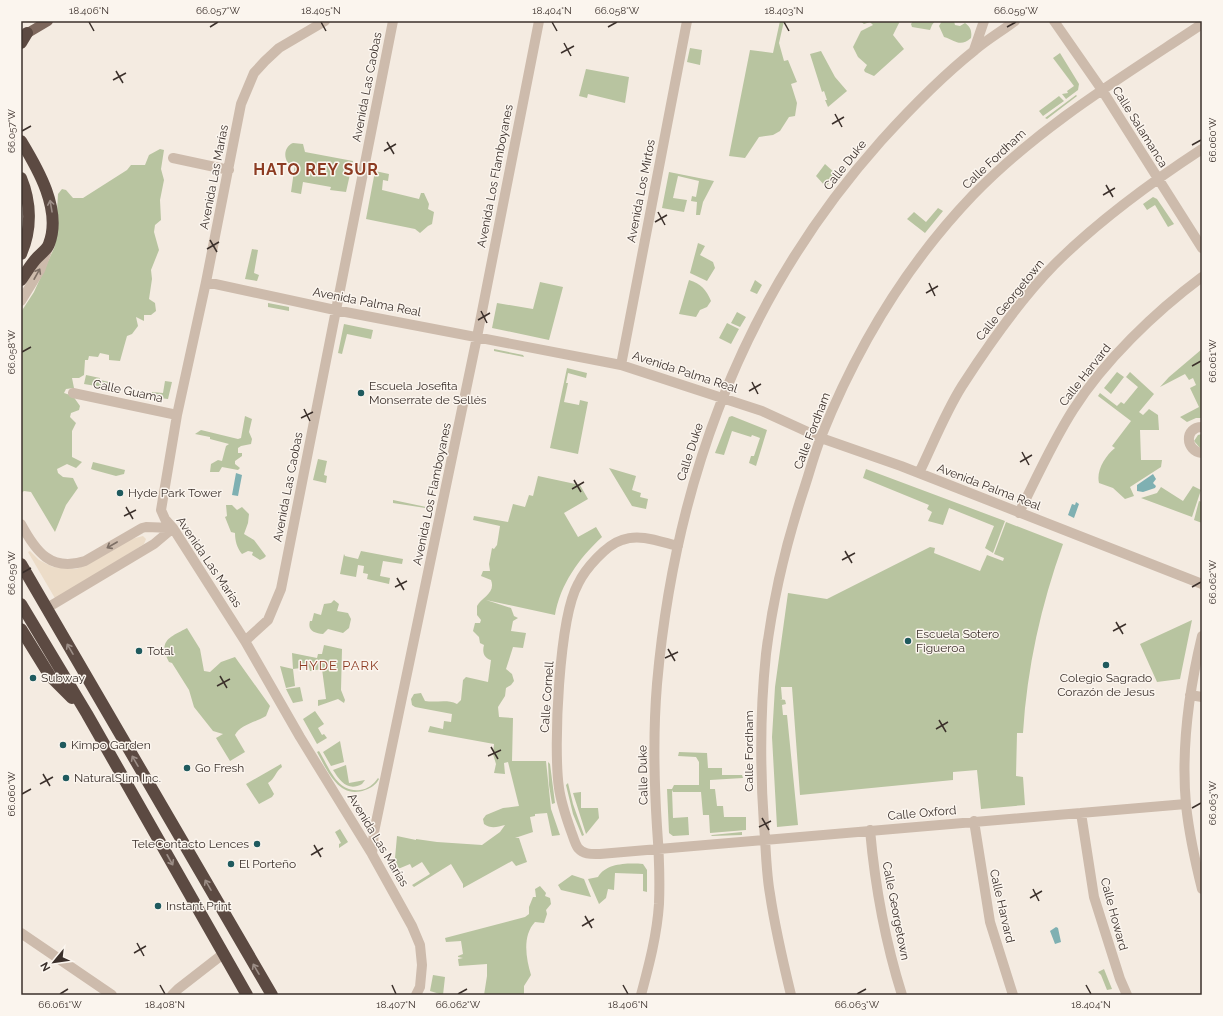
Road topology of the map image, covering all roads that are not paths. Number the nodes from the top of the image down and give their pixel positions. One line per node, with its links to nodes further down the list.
1 (48, 21): 10 (main road)
2 (326, 21): 16 (street, Avenida Las Marías)
3 (393, 21): 26 (street, Avenida Las Caobas)
4 (539, 21): 27 (street, Avenida Los Flamboyanes)
5 (687, 21): 28 (street, Avenida Los Mirtos)
6 (984, 21): 11 (street)
7 (1016, 21): 11 (street, Calle Duke)
8 (1054, 21): 12 (street, Calle Salamanca)
9 (1202, 24): 12 (street, Calle Fordham)
10 (23, 38)
11 (974, 50): 30 (street, Calle Duke)
12 (1102, 90): 18 (street, Calle Salamanca); 33 (street, Calle Fordham)
13 (21, 141): 19 (highway, one-way to 13)
14 (1202, 149): 18 (street, Calle Georgetown)
15 (173, 158): 16 (street)
16 (229, 170): 24 (street, Avenida Las Marías)
17 (21, 178): 21 (highway)
18 (1157, 178): 20 (street, Calle Salamanca); 35 (street, Calle Georgetown)
19 (49, 245): 23 (highway); 25 (street, one-way to 19)
20 (1202, 248)
21 (21, 254)
22 (1202, 277): 37 (street, Calle Harvard)
23 (21, 280)
24 (206, 282): 26 (street, Avenida Palma Real); 31 (street, Avenida Las Marías)
25 (21, 301)
26 (335, 310): 27 (street, Avenida Palma Real); 48 (street, Avenida Las Caobas)
27 (477, 337): 28 (street, Avenida Palma Real); 58 (street, Avenida Los Flamboyanes)
28 (621, 365): 30 (street, Avenida Palma Real)
29 (73, 393): 31 (street, Calle Guama)
30 (722, 398): 33 (street, Avenida Palma Real); 41 (street, Calle Duke)
31 (177, 415): 36 (street, Avenida Las Marías)
32 (1202, 427): 34 (street)
33 (821, 438): 35 (street, Avenida Palma Real); 56 (street, Calle Fordham)
34 (1202, 454)
35 (919, 473): 37 (street, Avenida Palma Real)
36 (161, 510): 39 (street); 40 (street, Avenida Las Marías)
37 (1019, 513): 43 (street, Avenida Palma Real)
38 (21, 524): 39 (street, one-way to 38)
39 (146, 527): 40 (street)
40 (173, 528): 45 (street); 48 (street, Avenida Las Marías)
41 (678, 546): 57 (street, Calle Duke); 57 (street, Calle Cornell)
42 (21, 564): 45 (highway)
43 (1202, 584)
44 (21, 604): 51 (highway)
45 (46, 608): 65 (highway, one-way to 45)
46 (21, 629): 51 (highway)
47 (1202, 636): 49 (street)
48 (245, 641): 58 (street, Avenida Las Marías)
49 (1190, 695): 50 (street); 52 (street)
50 (1202, 697)
51 (87, 714): 61 (highway, one-way to 61)
52 (1186, 804): 53 (street, Calle Oxford); 59 (street)
53 (1082, 813): 54 (street, Calle Oxford); 71 (street, Calle Howard)
54 (974, 821): 55 (street, Calle Oxford); 70 (street, Calle Harvard)
55 (870, 830): 56 (street, Calle Oxford); 69 (street, Calle Georgetown)
56 (765, 840): 57 (street, Calle Oxford); 68 (street, Calle Fordham)
57 (659, 849): 67 (street, Calle Duke)
58 (372, 854): 66 (street, Avenida Las Marías)
59 (1202, 889)
60 (21, 933): 62 (street)
61 (223, 954): 63 (street); 64 (highway)
62 (112, 995)
63 (172, 995)
64 (247, 995)
65 (272, 995)
66 (416, 995)
67 (640, 995)
68 (791, 995)
69 (902, 995)
70 (1013, 995)
71 (1127, 995)

